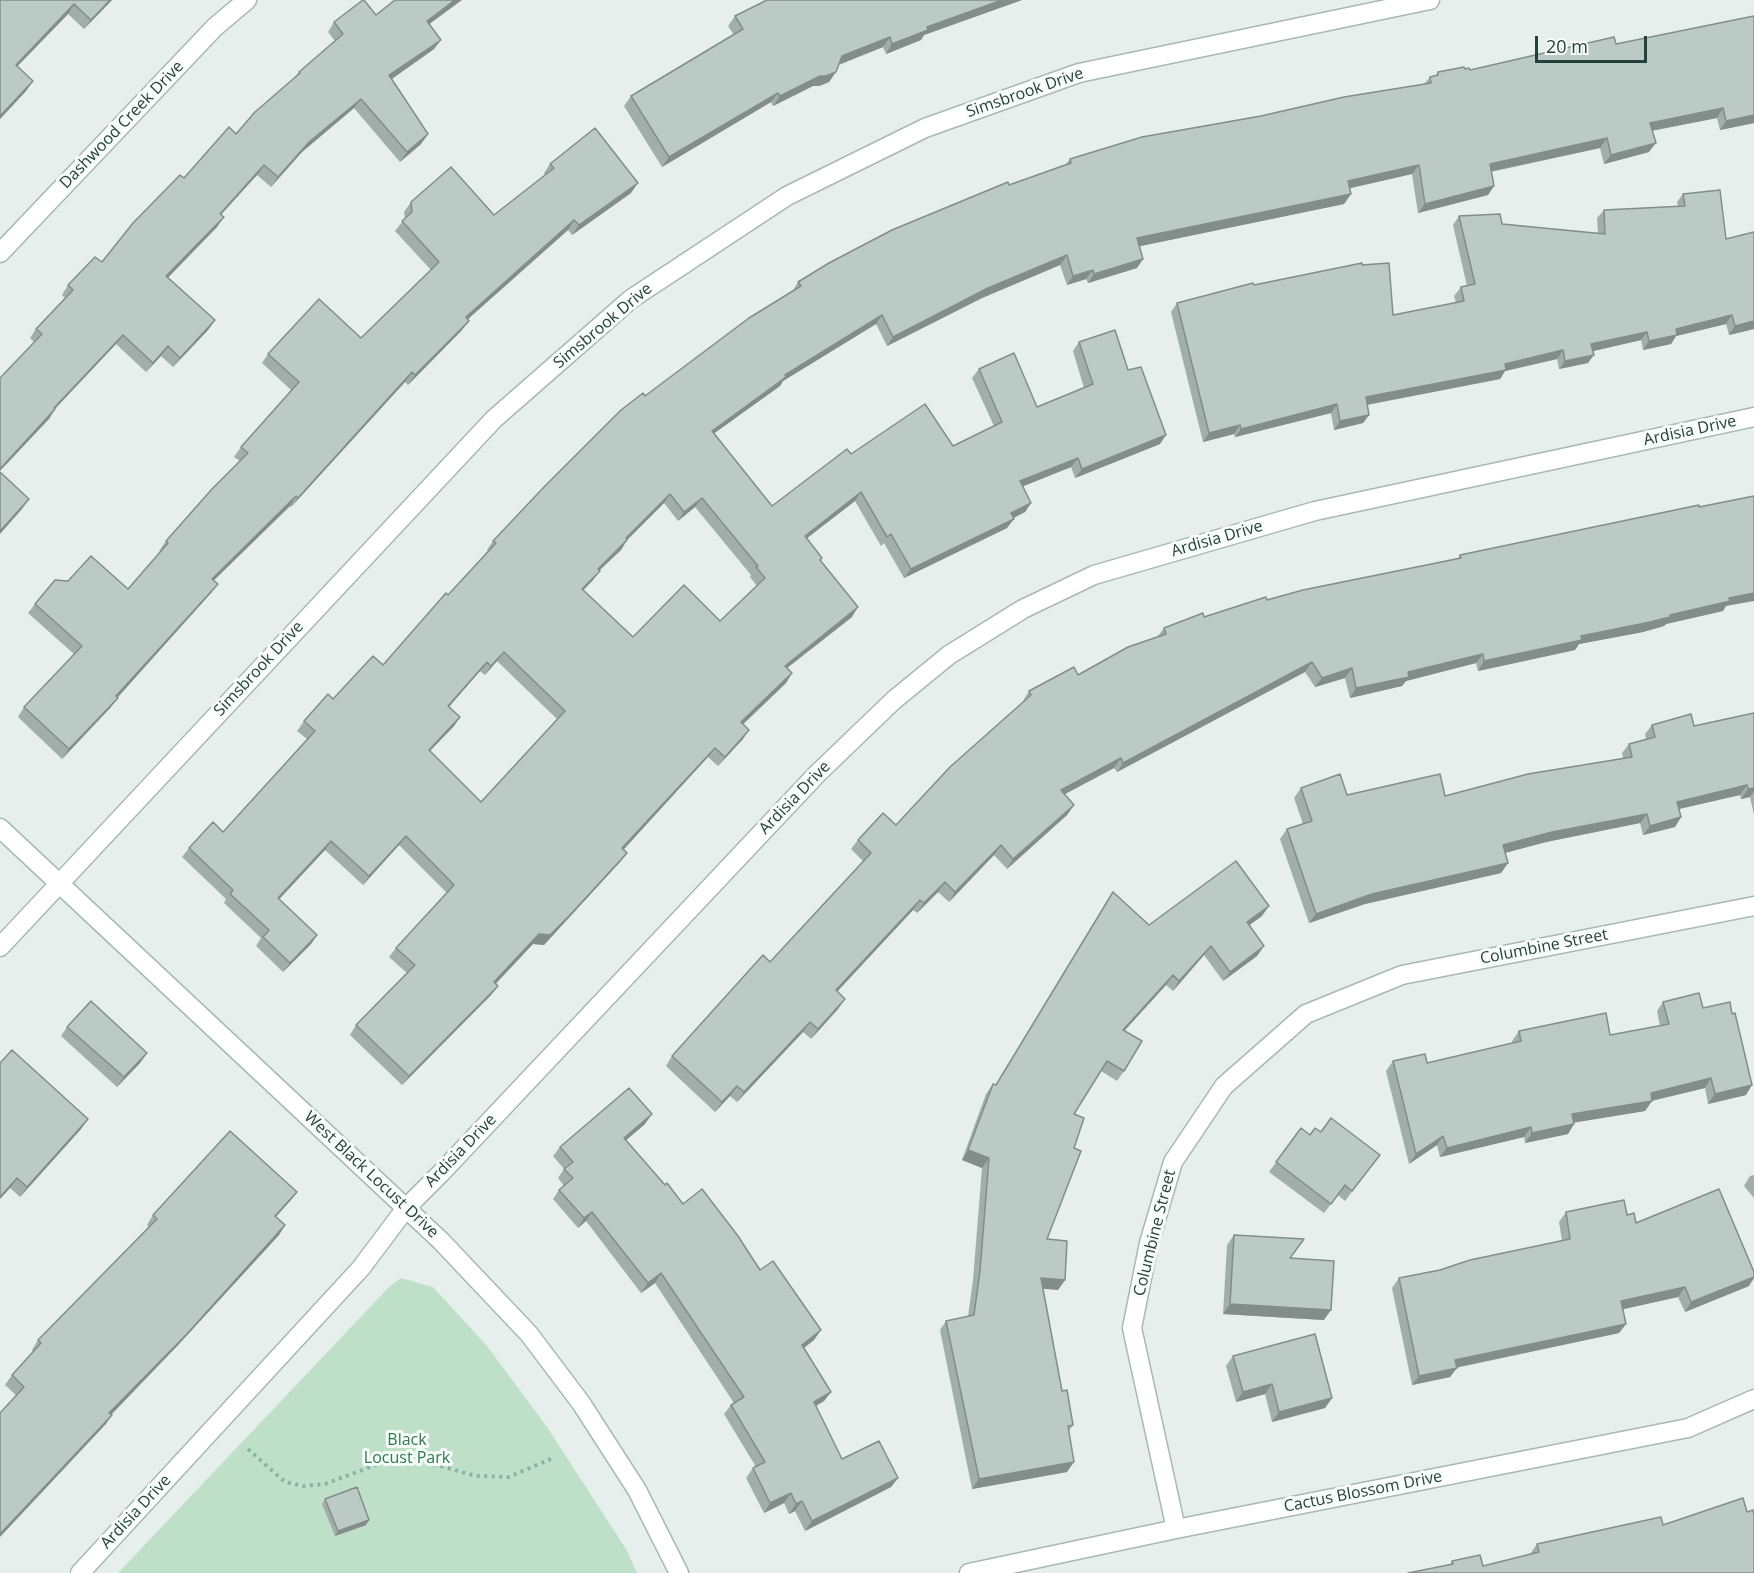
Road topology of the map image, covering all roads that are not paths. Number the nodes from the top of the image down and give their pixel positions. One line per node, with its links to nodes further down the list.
1 (247, 0): 3 (street, Dashwood Creek Drive)
2 (1430, 0): 6 (street, Simsbrook Drive)
3 (0, 253)
4 (1754, 417): 9 (street, Ardisia Drive)
5 (0, 828): 6 (street, West Black Locust Drive)
6 (60, 882): 8 (street, Simsbrook Drive); 9 (street, West Black Locust Drive)
7 (1754, 906): 11 (street, Columbine Street)
8 (0, 947)
9 (406, 1208): 12 (street, Ardisia Drive); 13 (street, West Black Locust Drive)
10 (1754, 1399): 11 (street, Cactus Blossom Drive)
11 (1176, 1529): 14 (street, Cactus Blossom Drive)
12 (80, 1573)
13 (679, 1573)
14 (969, 1573)

